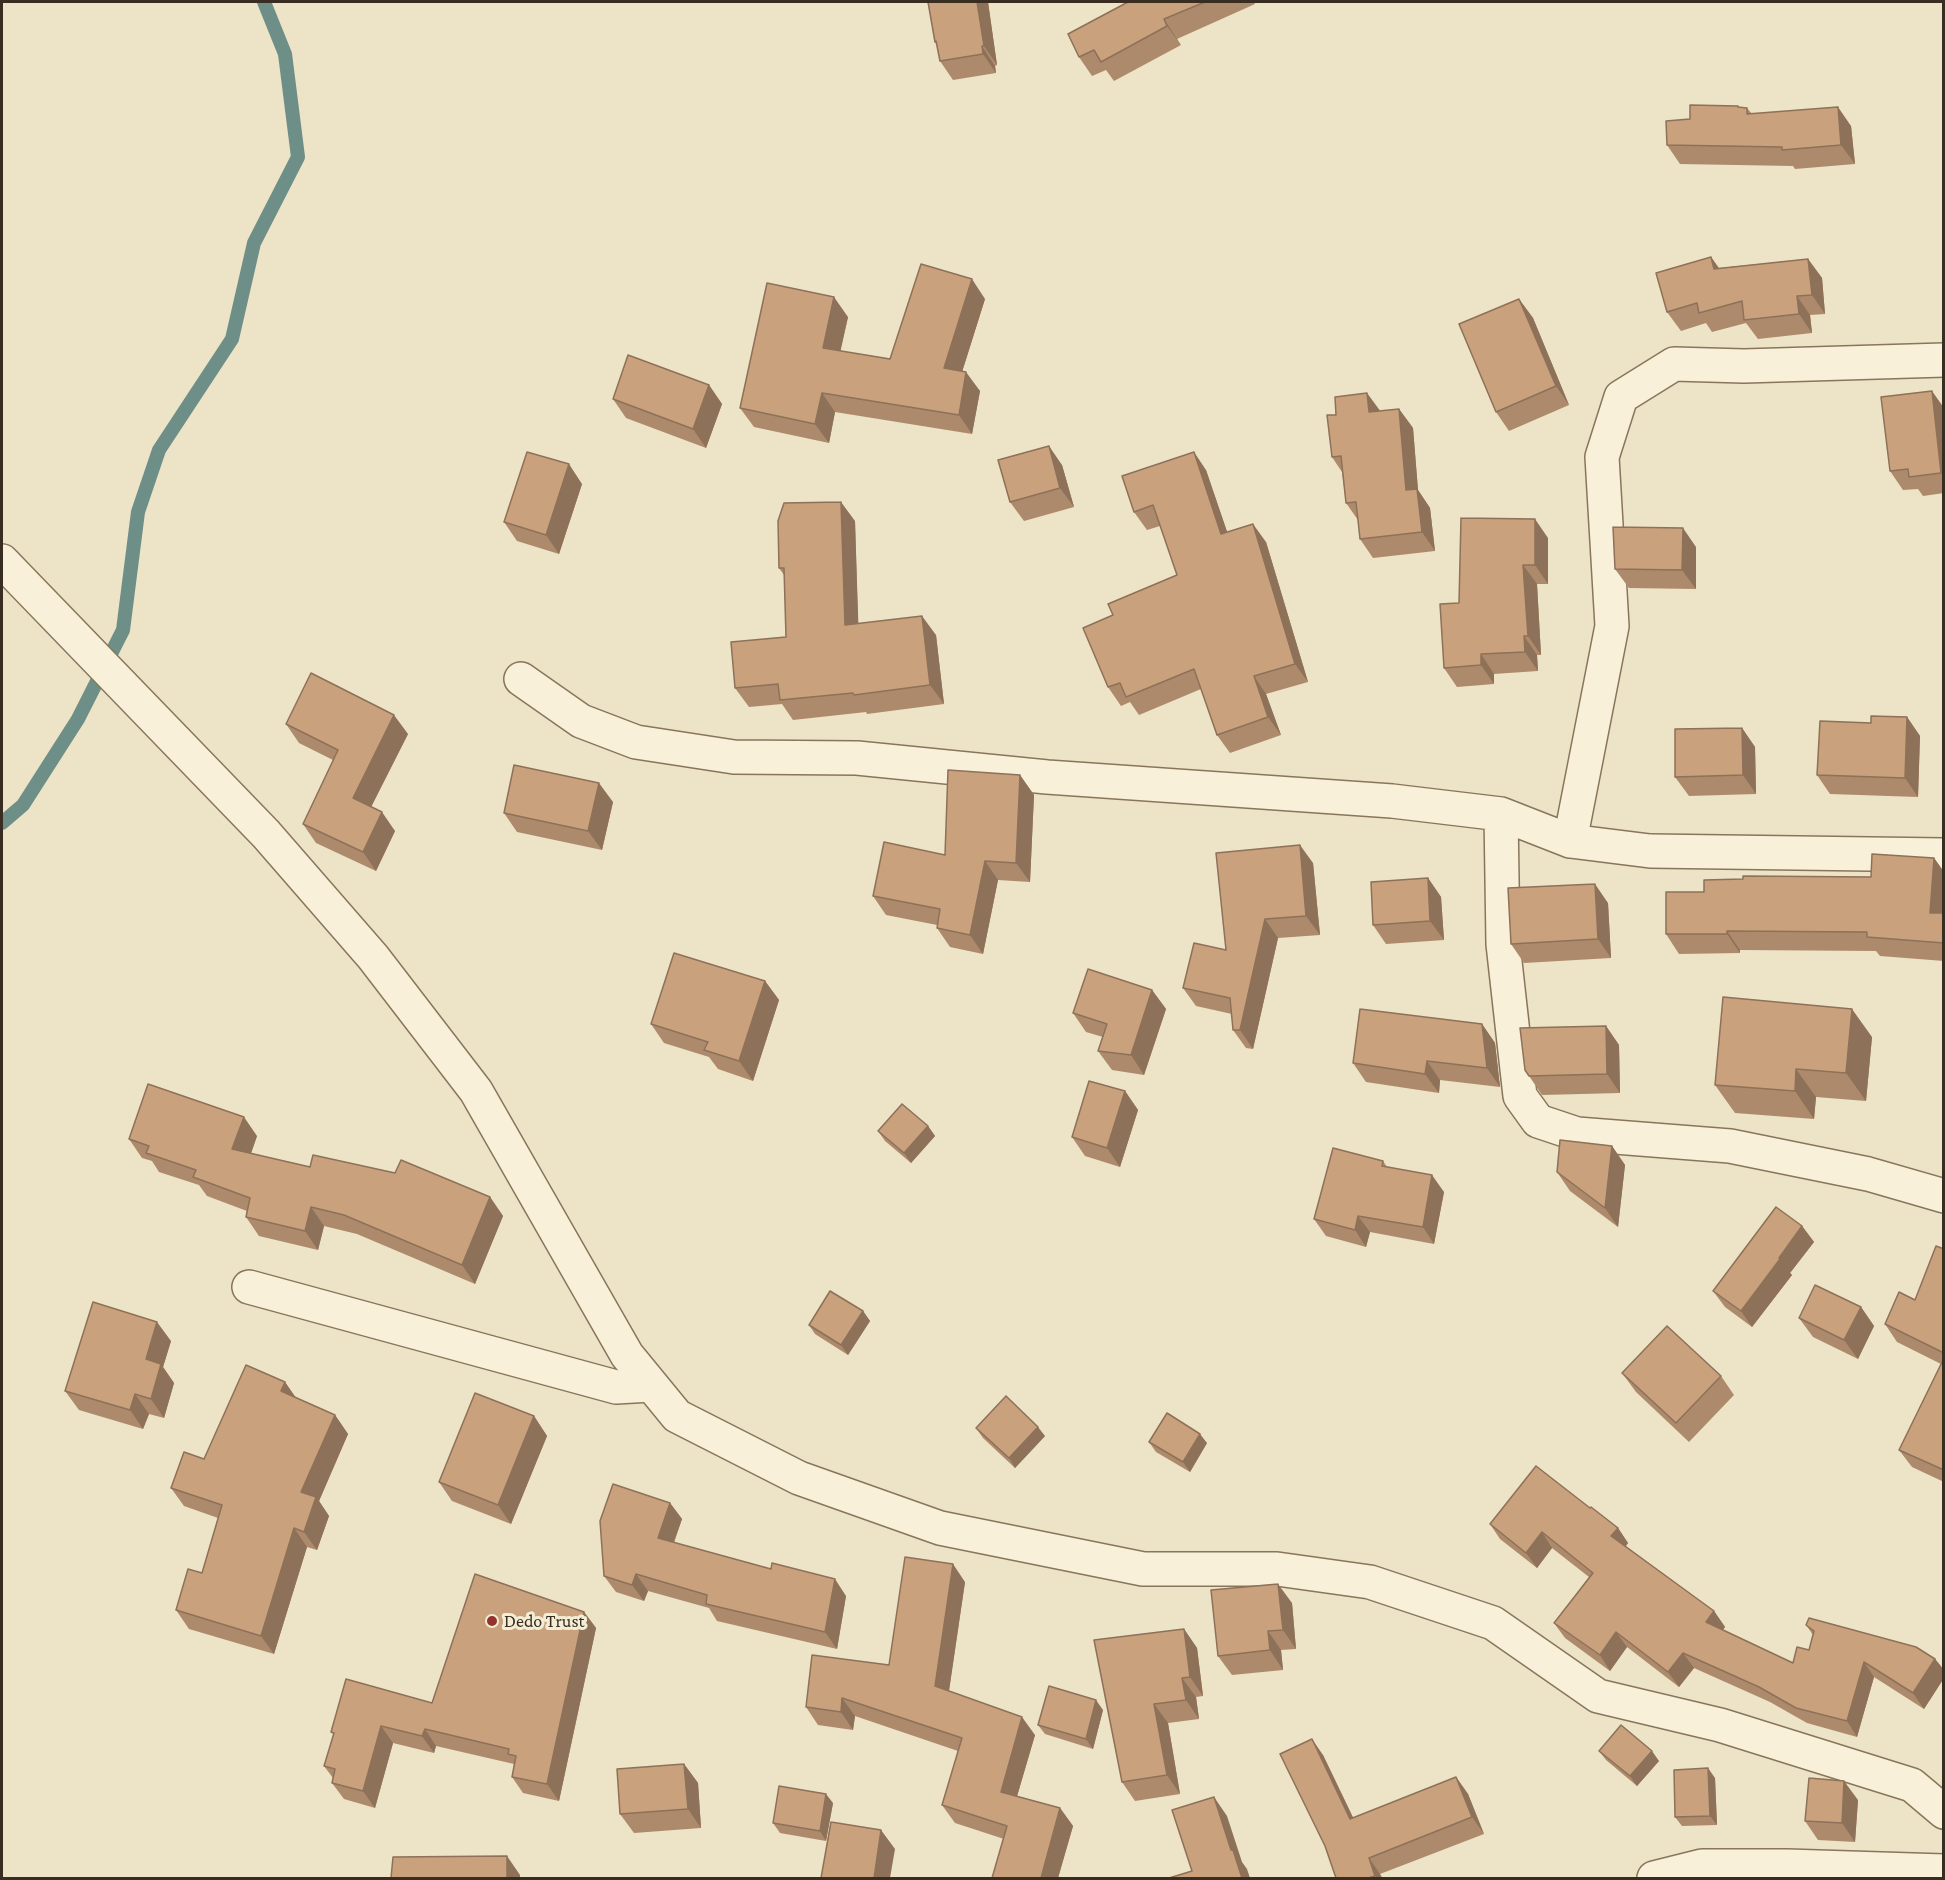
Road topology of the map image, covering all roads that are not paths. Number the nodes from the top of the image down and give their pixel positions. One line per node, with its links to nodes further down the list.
1 (1944, 360): 5 (street)
2 (2, 561): 9 (street)
3 (521, 679): 4 (street)
4 (1501, 814): 5 (street); 7 (street)
5 (1570, 841): 6 (street)
6 (1944, 855)
7 (1944, 1196)
8 (249, 1287): 9 (street)
9 (651, 1385): 10 (street)
10 (1944, 1812)
11 (1944, 1871): 12 (street)
12 (1654, 1878)

